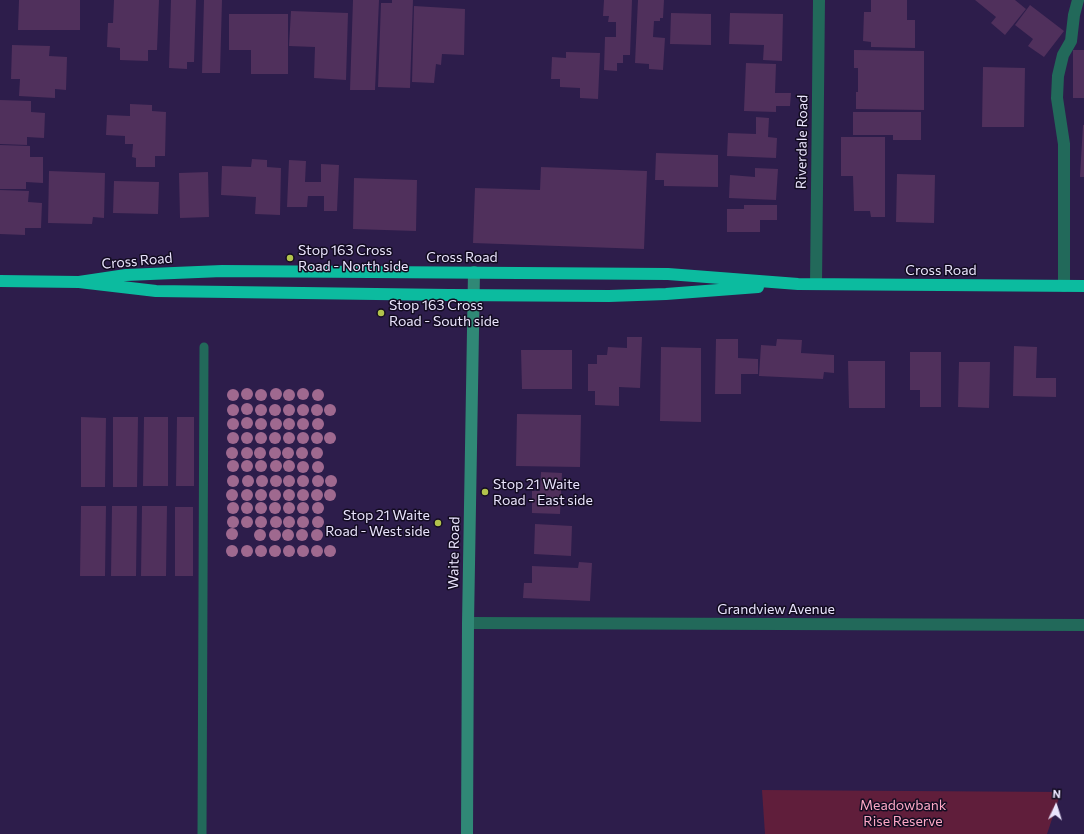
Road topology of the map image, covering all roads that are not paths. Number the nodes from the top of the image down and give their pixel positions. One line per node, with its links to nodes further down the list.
1 (819, 0): 7 (street, Riverdale Road)
2 (1078, 0): 8 (street)
3 (474, 272): 5 (highway, Cross Road); 6 (highway, Cross Road); 10 (street, Waite Road)
4 (0, 281): 5 (highway, Cross Road)
5 (79, 282): 10 (highway, Cross Road)
6 (798, 284): 7 (highway, Cross Road); 10 (highway, Cross Road)
7 (816, 284): 8 (highway, Cross Road)
8 (1064, 286): 9 (highway, Cross Road)
9 (1084, 286)
10 (473, 296): 12 (street, Waite Road)
11 (204, 347): 14 (lane)
12 (468, 623): 13 (street, Grandview Avenue); 15 (street, Waite Road)
13 (1084, 625)
14 (202, 834)
15 (466, 834)

